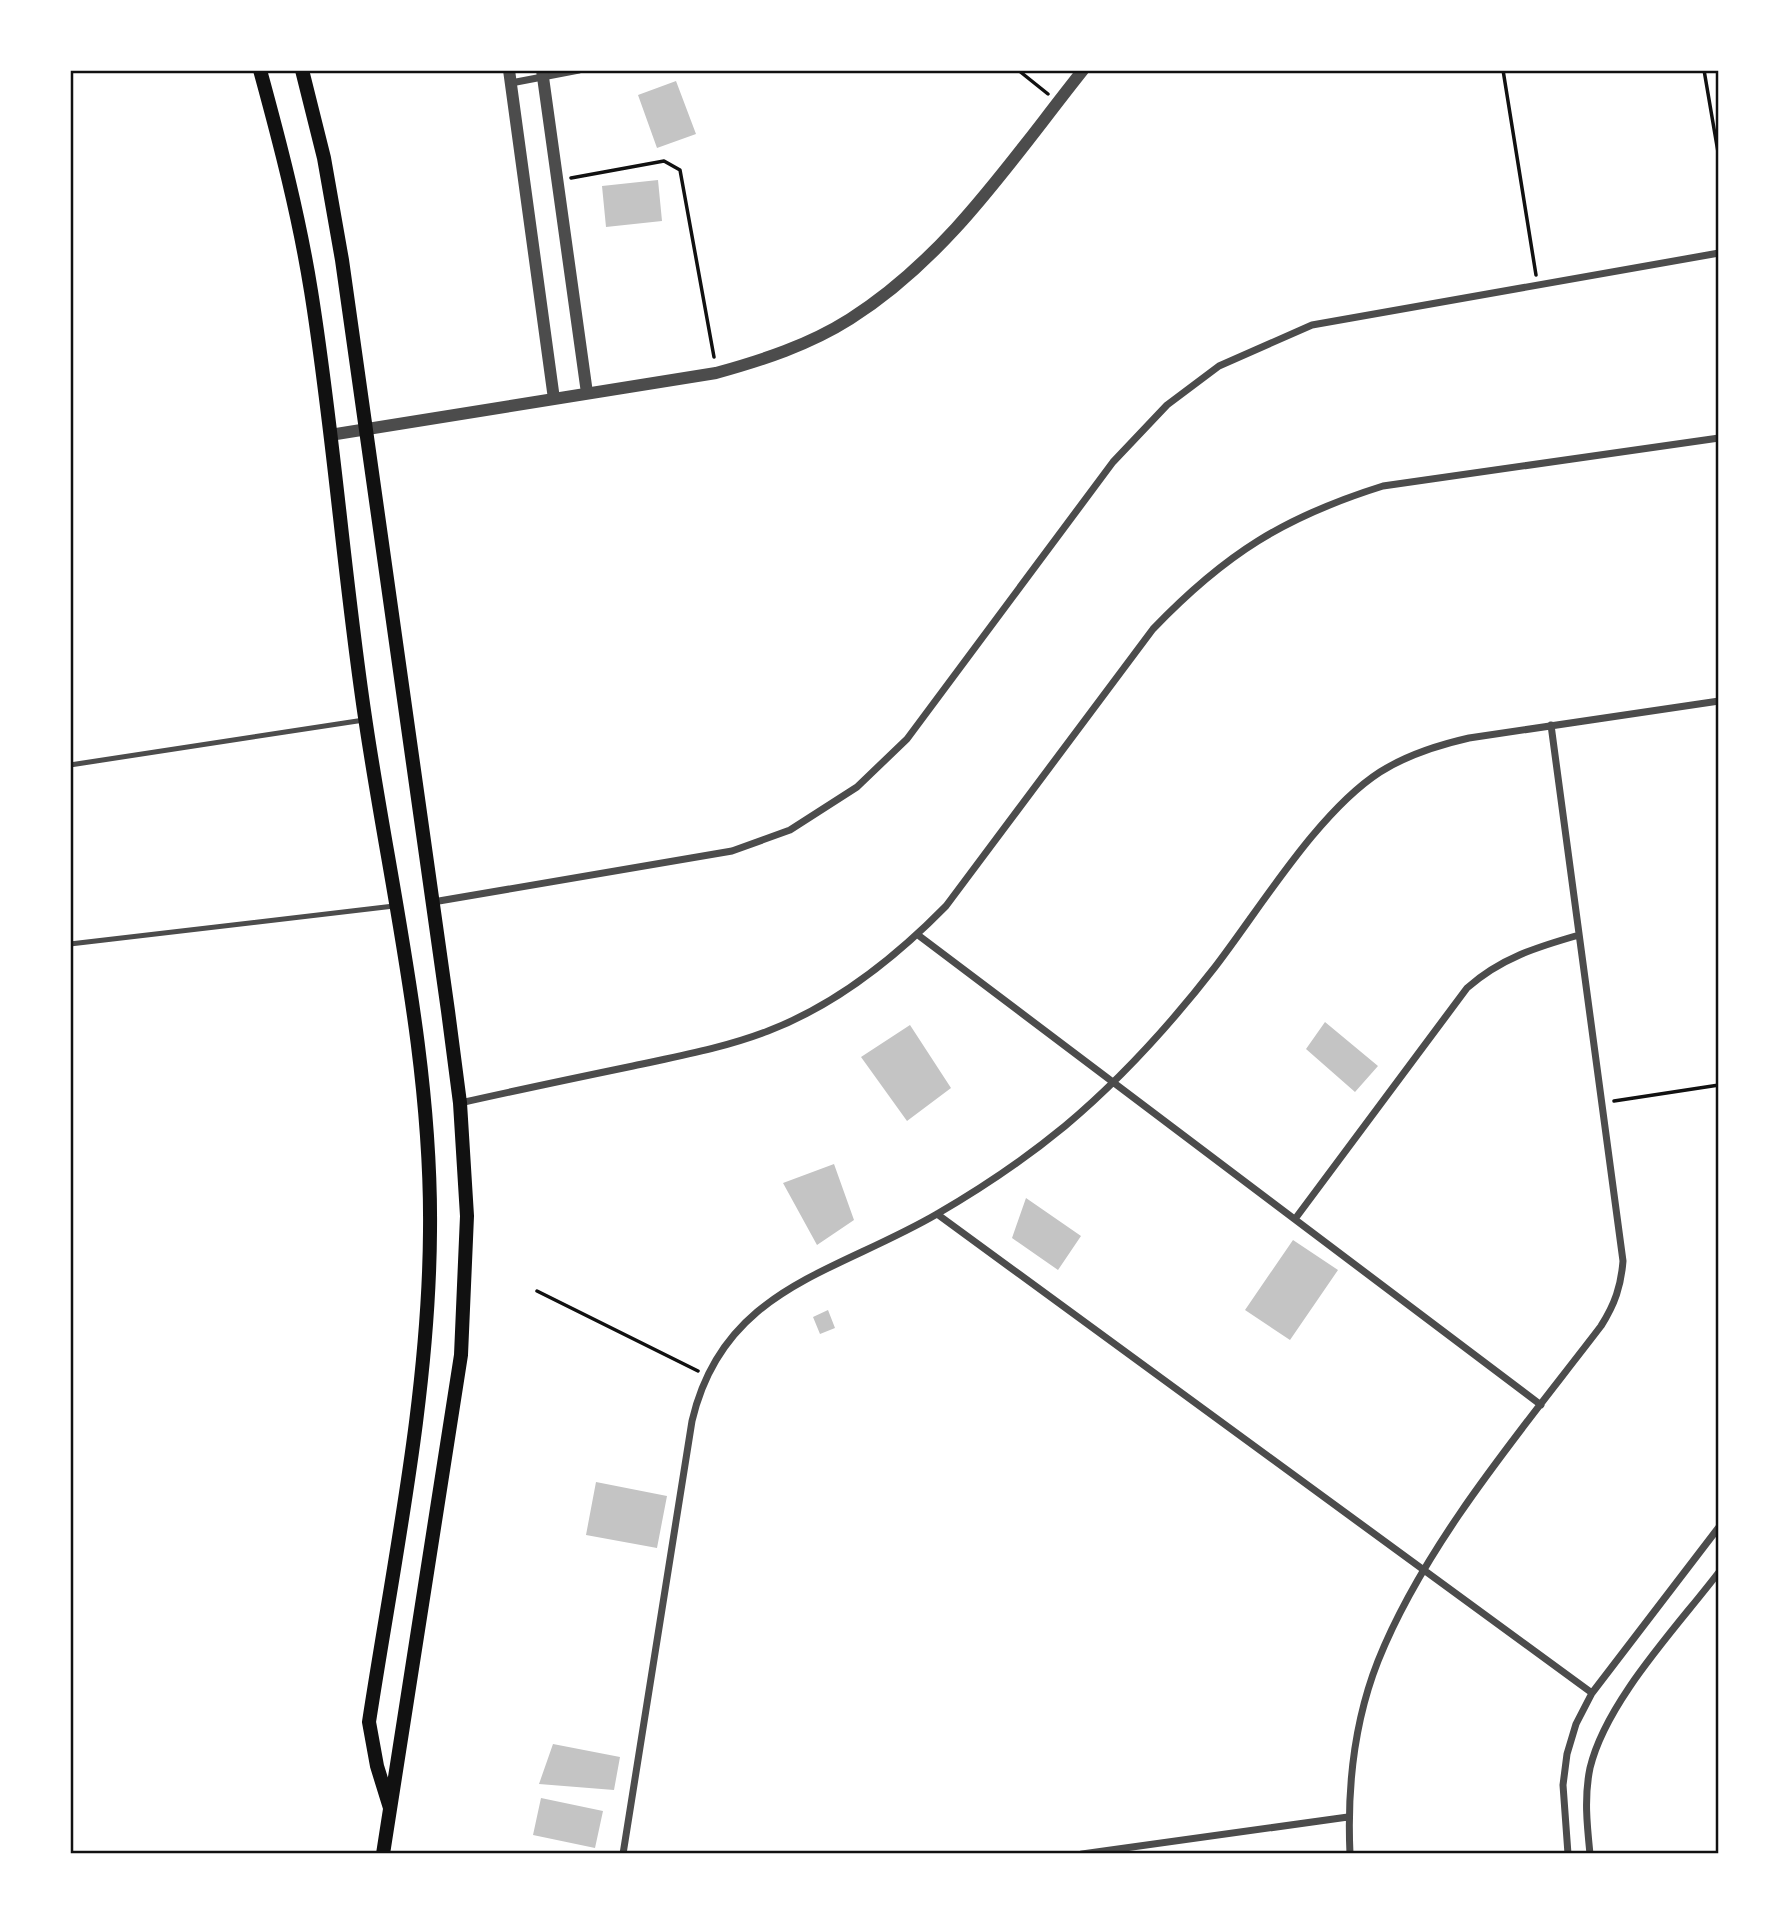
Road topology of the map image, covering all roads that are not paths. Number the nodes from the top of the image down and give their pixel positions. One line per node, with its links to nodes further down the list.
1 (260, 70): 11 (main road)
2 (302, 70): 10 (main road)
3 (579, 70): 5 (street)
4 (1083, 70): 8 (street)
5 (542, 73): 6 (street); 8 (street)
6 (510, 77): 9 (street)
7 (1719, 253): 17 (street)
8 (587, 394): 9 (street)
9 (554, 399): 10 (street)
10 (366, 428): 11 (street); 17 (main road)
11 (330, 435): 14 (main road)
12 (1717, 440): 19 (street)
13 (1719, 701): 15 (street)
14 (365, 720): 16 (lane); 18 (main road)
15 (1551, 725): 20 (street); 22 (street)
16 (70, 765)
17 (433, 902): 23 (main road)
18 (396, 906): 21 (lane); 31 (main road)
19 (918, 935): 22 (street); 23 (street)
20 (1579, 935): 25 (street); 26 (street)
21 (70, 944)
22 (1114, 1083): 24 (street); 25 (street)
23 (460, 1103): 31 (main road)
24 (937, 1214): 28 (street); 34 (street)
25 (1295, 1219): 26 (street)
26 (1541, 1405): 28 (street)
27 (1719, 1527): 30 (street)
28 (1425, 1570): 30 (street); 32 (street)
29 (1719, 1572): 38 (street)
30 (1592, 1693): 37 (street)
31 (391, 1810): 33 (main road)
32 (1348, 1817): 35 (street); 36 (street)
33 (383, 1854)
34 (623, 1854)
35 (1082, 1854)
36 (1350, 1854)
37 (1568, 1854)
38 (1590, 1854)

